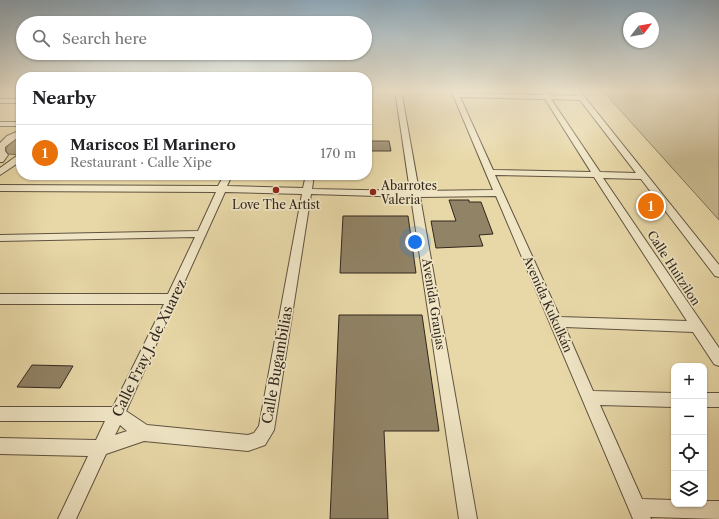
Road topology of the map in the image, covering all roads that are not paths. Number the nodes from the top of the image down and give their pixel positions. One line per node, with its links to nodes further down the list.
1 (402, 114): 21 (street, Avenida Granjas)
2 (464, 114): 12 (street, Avenida Kukulkán)
3 (557, 114): 13 (street, Calle Huitzilon)
4 (595, 114): 14 (street)
5 (0, 124): 6 (street)
6 (16, 124)
7 (16, 135): 8 (street)
8 (1, 154): 9 (street)
9 (16, 157)
10 (16, 160): 11 (street)
11 (0, 172)
12 (489, 172): 13 (street); 20 (street, Avenida Kukulkán)
13 (597, 175): 14 (street); 28 (street, Calle Huitzilon)
14 (643, 176): 24 (street)
15 (226, 180): 18 (street, Calle Fray J. de Xuarez)
16 (309, 180): 19 (street, Calle Bugambilias)
17 (0, 188): 18 (street)
18 (222, 189): 19 (street); 22 (street, Calle Fray J. de Xuarez)
19 (307, 192): 21 (street); 36 (street, Calle Bugambilias)
20 (499, 193): 21 (street); 27 (street, Avenida Kukulkán)
21 (416, 194): 42 (street, Avenida Granjas)
22 (202, 234): 23 (street); 26 (street, Calle Fray J. de Xuarez)
23 (0, 238)
24 (719, 273)
25 (0, 299): 26 (street)
26 (172, 299): 35 (street, Calle Fray J. de Xuarez)
27 (556, 322): 28 (street); 30 (street, Avenida Kukulkán)
28 (697, 327): 29 (street, Calle Huitzilon)
29 (719, 360)
30 (590, 398): 31 (street); 40 (street, Avenida Kukulkán)
31 (671, 400)
32 (707, 400): 33 (street)
33 (719, 400)
34 (0, 414): 35 (street)
35 (117, 414): 36 (street, Calle Bugambilias); 38 (street, Calle Fray J. de Xuarez)
36 (144, 433): 38 (street, Calle Bugambilias)
37 (0, 446): 38 (street)
38 (101, 448): 41 (street, Calle Fray J. de Xuarez)
39 (719, 510): 40 (street)
40 (640, 513)
41 (67, 519)
42 (468, 519)

